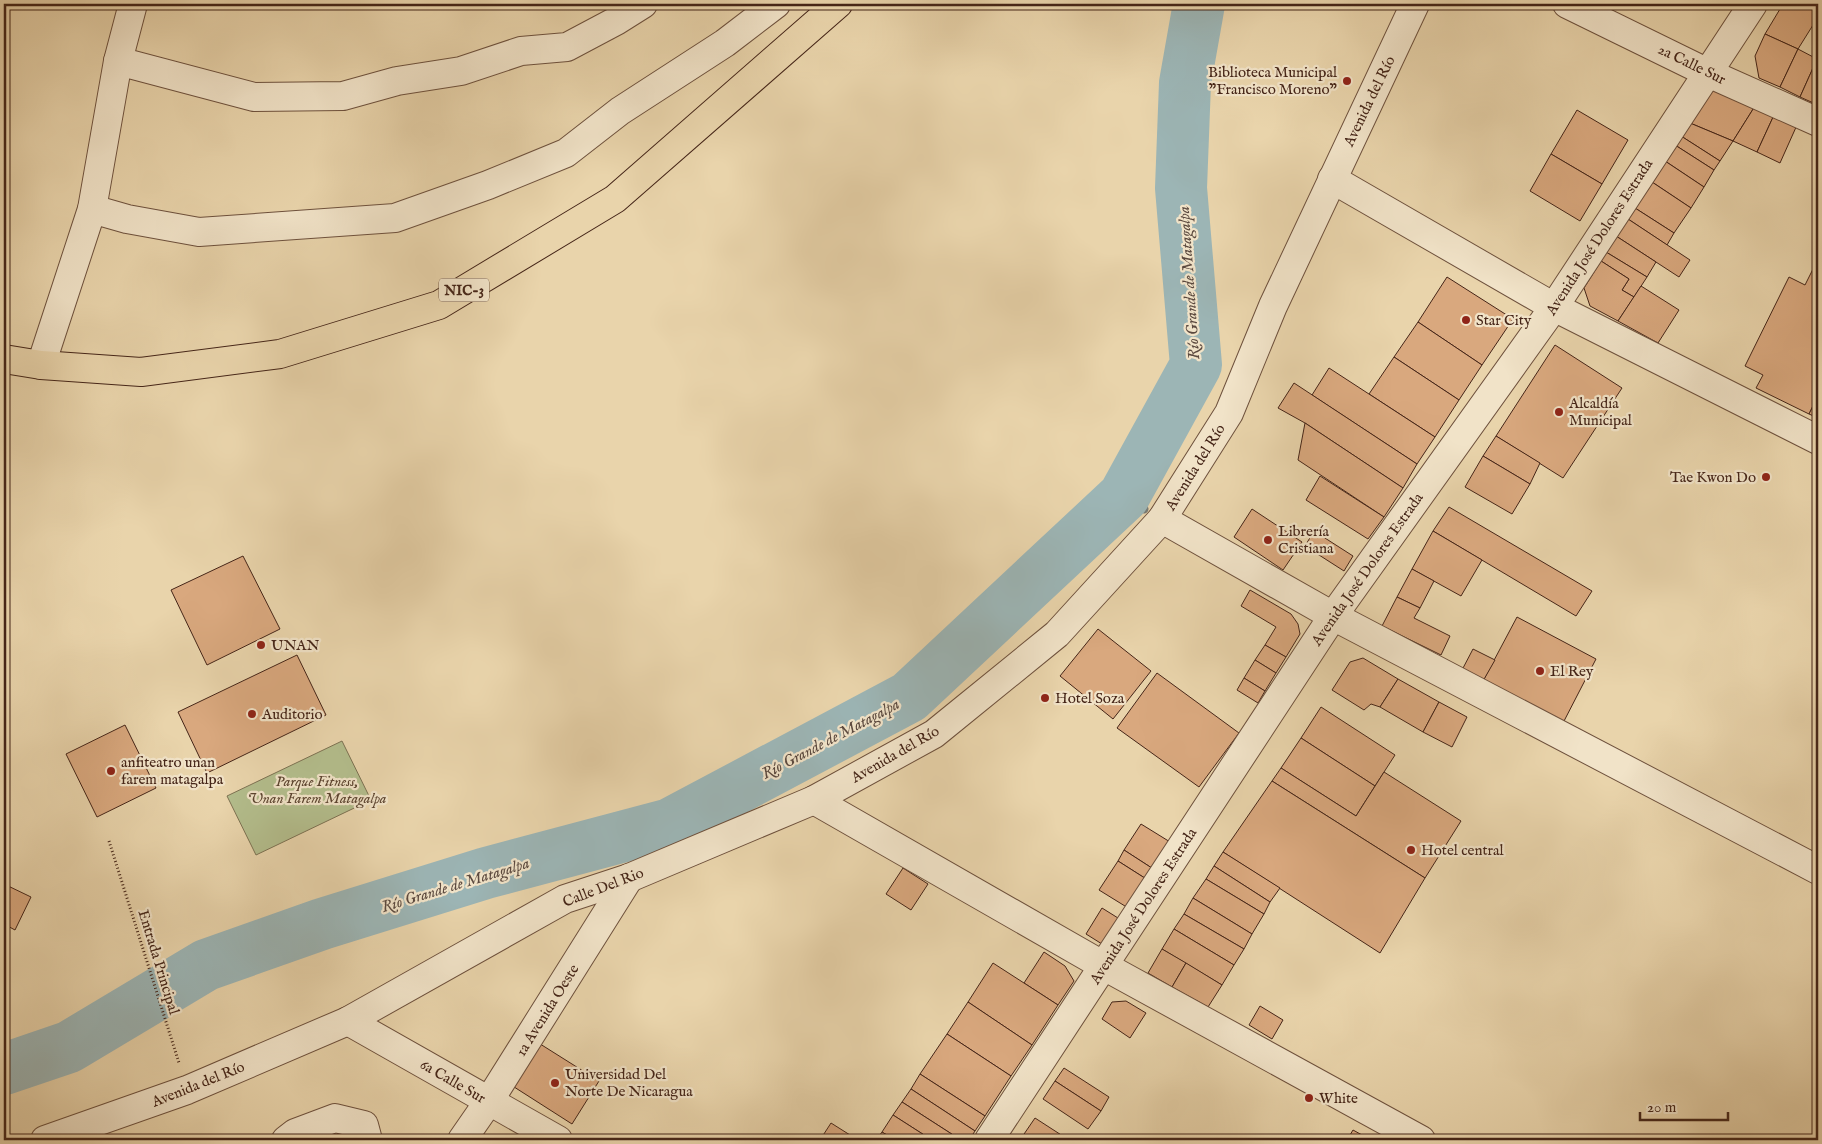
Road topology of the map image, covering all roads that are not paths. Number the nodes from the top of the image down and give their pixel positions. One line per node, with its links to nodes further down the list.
1 (132, 4): 8 (street)
2 (642, 4): 8 (street)
3 (776, 4): 12 (street)
4 (838, 4): 15 (main road, NIC-3)
5 (1415, 4): 11 (street, Avenida del Río)
6 (1568, 4): 9 (street, 2a Calle Sur)
7 (1753, 4): 9 (street, Avenida José Dolores Estrada)
8 (118, 60): 12 (street)
9 (1708, 73): 10 (street, 2a Calle Sur); 13 (street, Avenida José Dolores Estrada)
10 (1818, 122)
11 (1332, 179): 13 (street); 17 (street, Avenida del Río)
12 (92, 209): 15 (street)
13 (1554, 307): 16 (street); 18 (street, Avenida José Dolores Estrada)
14 (4, 359): 15 (main road, NIC-3)
15 (41, 366)
16 (1818, 440)
17 (1162, 519): 18 (street); 19 (street, Avenida del Río)
18 (1333, 616): 20 (street); 22 (street, Avenida José Dolores Estrada)
19 (814, 800): 21 (street, Calle Del Rio); 22 (street)
20 (1818, 870)
21 (629, 878): 23 (street, Calle Del Rio); 24 (street, 1a Avenida Oeste)
22 (1104, 966): 30 (street, Avenida José Dolores Estrada); 31 (street)
23 (348, 1021): 24 (street, 6a Calle Sur); 25 (street, Avenida del Río)
24 (489, 1101): 28 (street, 1a Avenida Oeste); 29 (street, 6a Calle Sur)
25 (46, 1140)
26 (286, 1140): 27 (street)
27 (368, 1140)
28 (462, 1140)
29 (558, 1140)
30 (989, 1140)
31 (1421, 1140)

